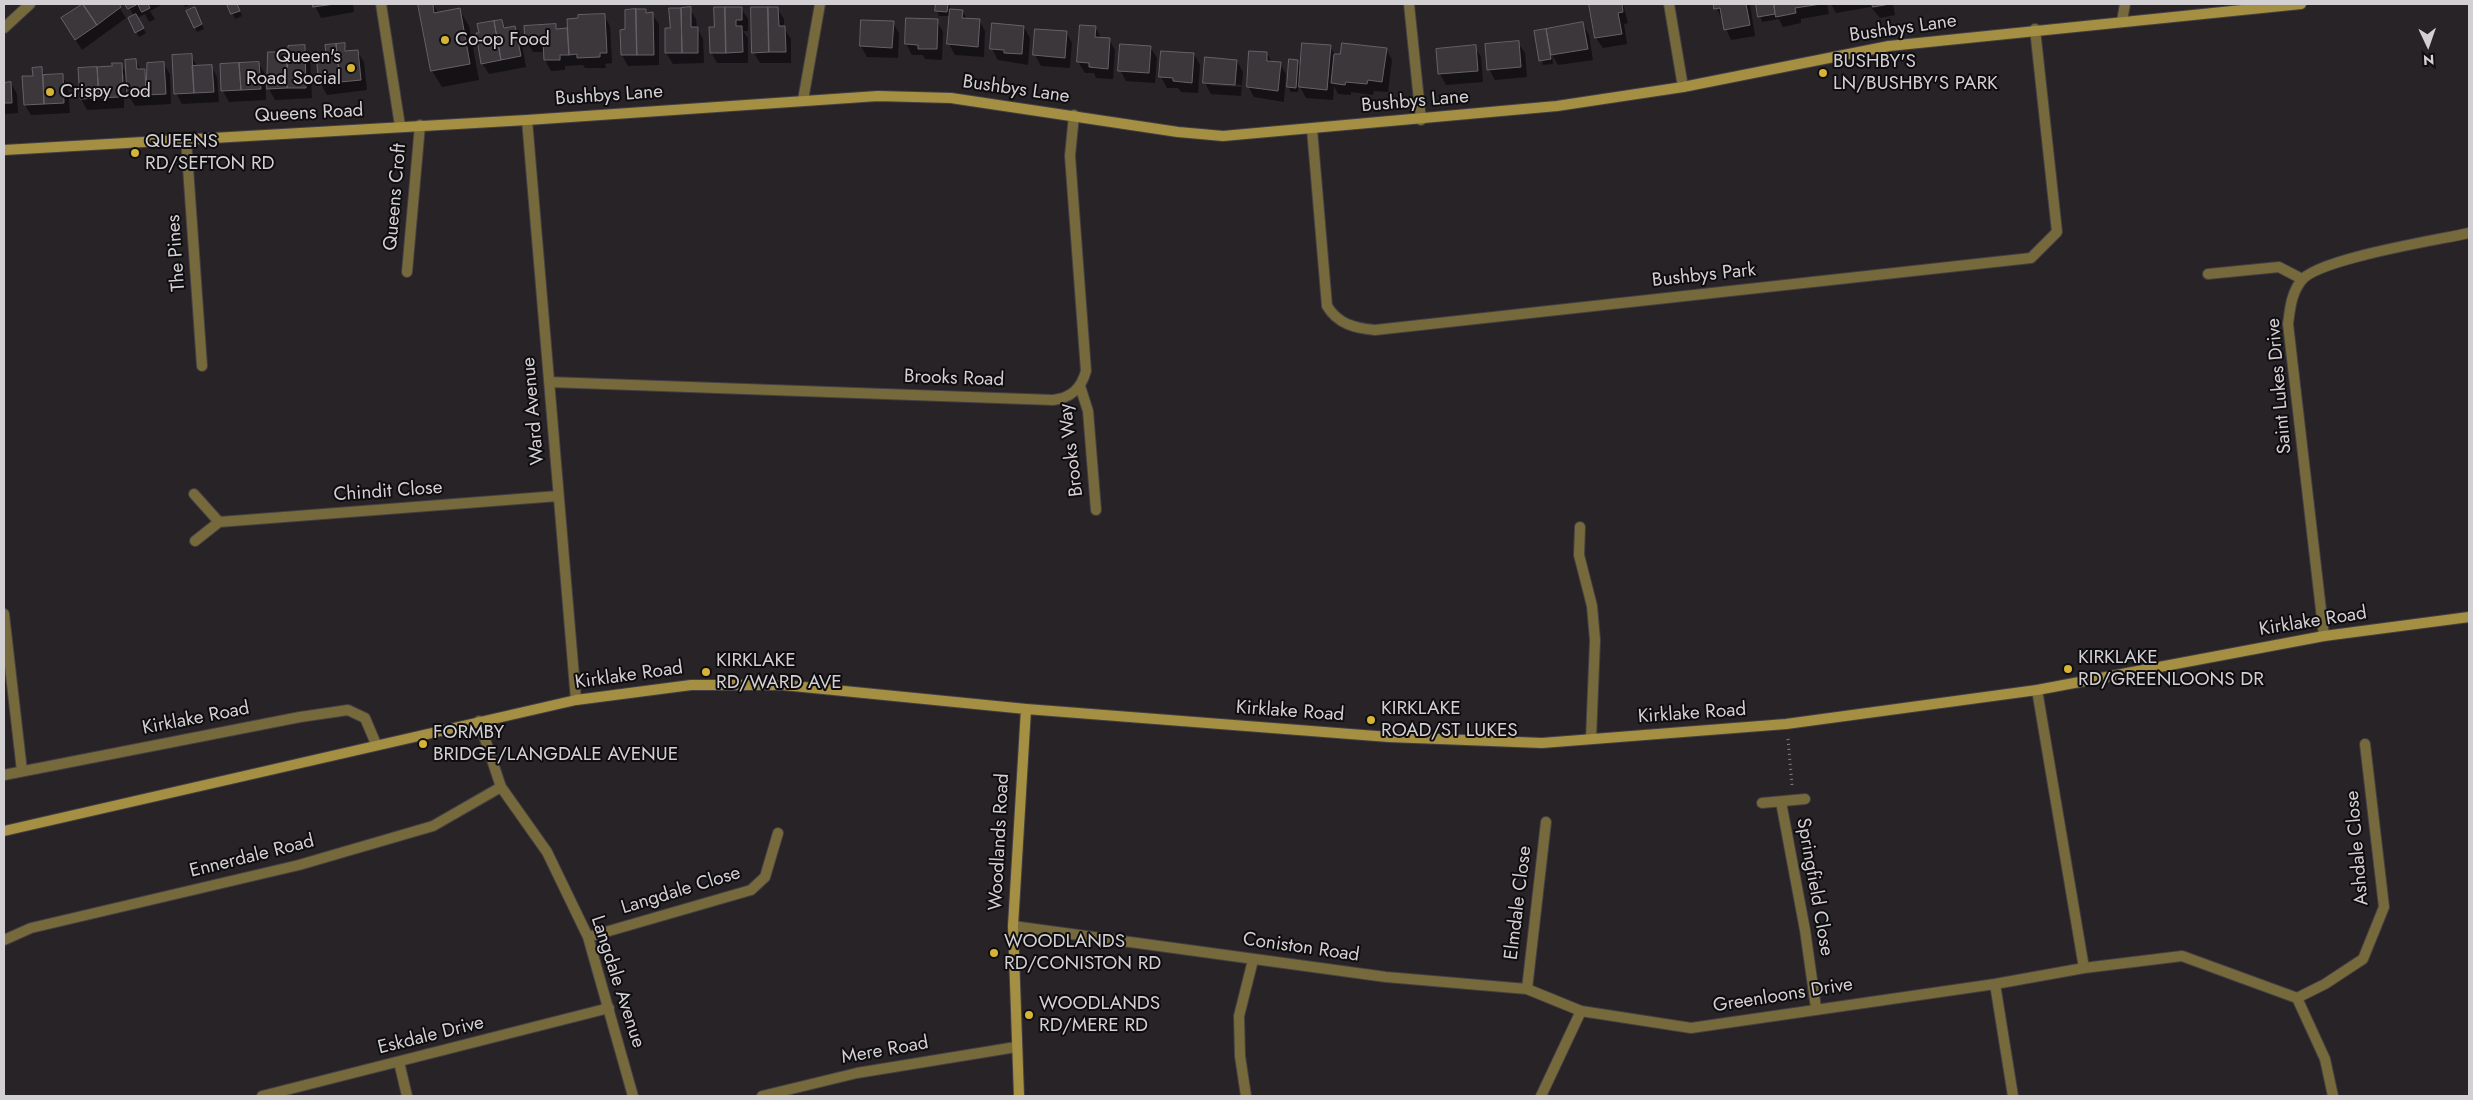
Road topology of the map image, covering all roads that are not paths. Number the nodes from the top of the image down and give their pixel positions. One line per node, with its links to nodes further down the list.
1 (30, 4): 10 (street)
2 (381, 4): 18 (street)
3 (820, 4): 13 (street)
4 (1409, 4): 16 (street)
5 (1669, 4): 12 (street)
6 (2125, 4): 9 (street)
7 (2289, 4): 8 (street, Bushbys Lane); 9 (street, Bushbys Lane)
8 (2301, 4)
9 (2122, 21): 11 (street, Bushbys Lane)
10 (4, 28)
11 (2035, 29): 12 (street, Bushbys Lane); 19 (street, Bushbys Park)
12 (1683, 87): 16 (street, Bushbys Lane)
13 (803, 100): 14 (street, Bushbys Lane); 15 (street, Bushbys Lane)
14 (1074, 115): 19 (street, Bushbys Lane); 28 (street)
15 (528, 120): 17 (street, Queens Road); 27 (street, Ward Avenue)
16 (1421, 120): 19 (street, Bushbys Lane)
17 (420, 125): 18 (street, Queens Road); 23 (street, Queens Croft)
18 (400, 126): 20 (street, Queens Road)
19 (1312, 129)
20 (186, 139): 21 (street, Queens Road); 26 (street, The Pines)
21 (4, 150)
22 (2469, 233): 25 (street)
23 (407, 272)
24 (2208, 274): 25 (street)
25 (2302, 279): 37 (street, Saint Lukes Drive)
26 (202, 366)
27 (549, 382): 28 (street, Brooks Road); 30 (street, Ward Avenue)
28 (1080, 386): 31 (street, Brooks Way)
29 (194, 494): 32 (street)
30 (558, 496): 32 (street, Chindit Close); 39 (street, Ward Avenue)
31 (1096, 510)
32 (219, 522): 34 (street)
33 (1580, 527): 42 (street)
34 (195, 541)
35 (4, 614): 45 (street)
36 (2469, 617): 37 (street, Kirklake Road)
37 (2324, 636): 38 (street, Kirklake Road)
38 (2037, 690): 42 (street, Kirklake Road); 58 (street)
39 (576, 700): 40 (street, Kirklake Road); 41 (street, Kirklake Road)
40 (1026, 709): 42 (street, Kirklake Road); 54 (street, Woodlands Road)
41 (479, 721): 43 (street, Kirklake Road); 47 (street, Langdale Avenue)
42 (1591, 739)
43 (376, 744): 45 (street, Kirklake Road); 52 (street, Kirklake Road)
44 (2365, 744): 61 (street, Ashdale Close)
45 (22, 771): 46 (street, Kirklake Road)
46 (4, 774)
47 (501, 787): 55 (street, Langdale Avenue); 56 (street, Ennerdale Road)
48 (1805, 799): 49 (street)
49 (1782, 802): 50 (street); 63 (street, Springfield Close)
50 (1762, 803)
51 (1546, 822): 60 (street, Elmdale Close)
52 (4, 831)
53 (778, 833): 55 (street, Langdale Close)
54 (1012, 926): 57 (street, Coniston Road); 65 (street, Woodlands Road)
55 (588, 937): 62 (street, Langdale Avenue)
56 (4, 940)
57 (1253, 960): 60 (street, Coniston Road); 72 (street)
58 (2084, 968): 59 (street, Greenloons Drive); 61 (street, Greenloons Drive)
59 (1995, 984): 63 (street, Greenloons Drive); 74 (street)
60 (1527, 989): 64 (street, Coniston Road)
61 (2297, 998): 75 (street)
62 (609, 1008): 66 (street, Eskdale Drive); 69 (street, Langdale Avenue)
63 (1816, 1008): 64 (street, Greenloons Drive)
64 (1581, 1011): 73 (street)
65 (1016, 1047): 70 (street, Mere Road); 71 (street, Woodlands Road)
66 (399, 1062): 67 (street, Eskdale Drive); 68 (street)
67 (262, 1096)
68 (407, 1096)
69 (633, 1096)
70 (762, 1096)
71 (1019, 1096)
72 (1246, 1096)
73 (1541, 1096)
74 (2013, 1096)
75 (2333, 1096)

